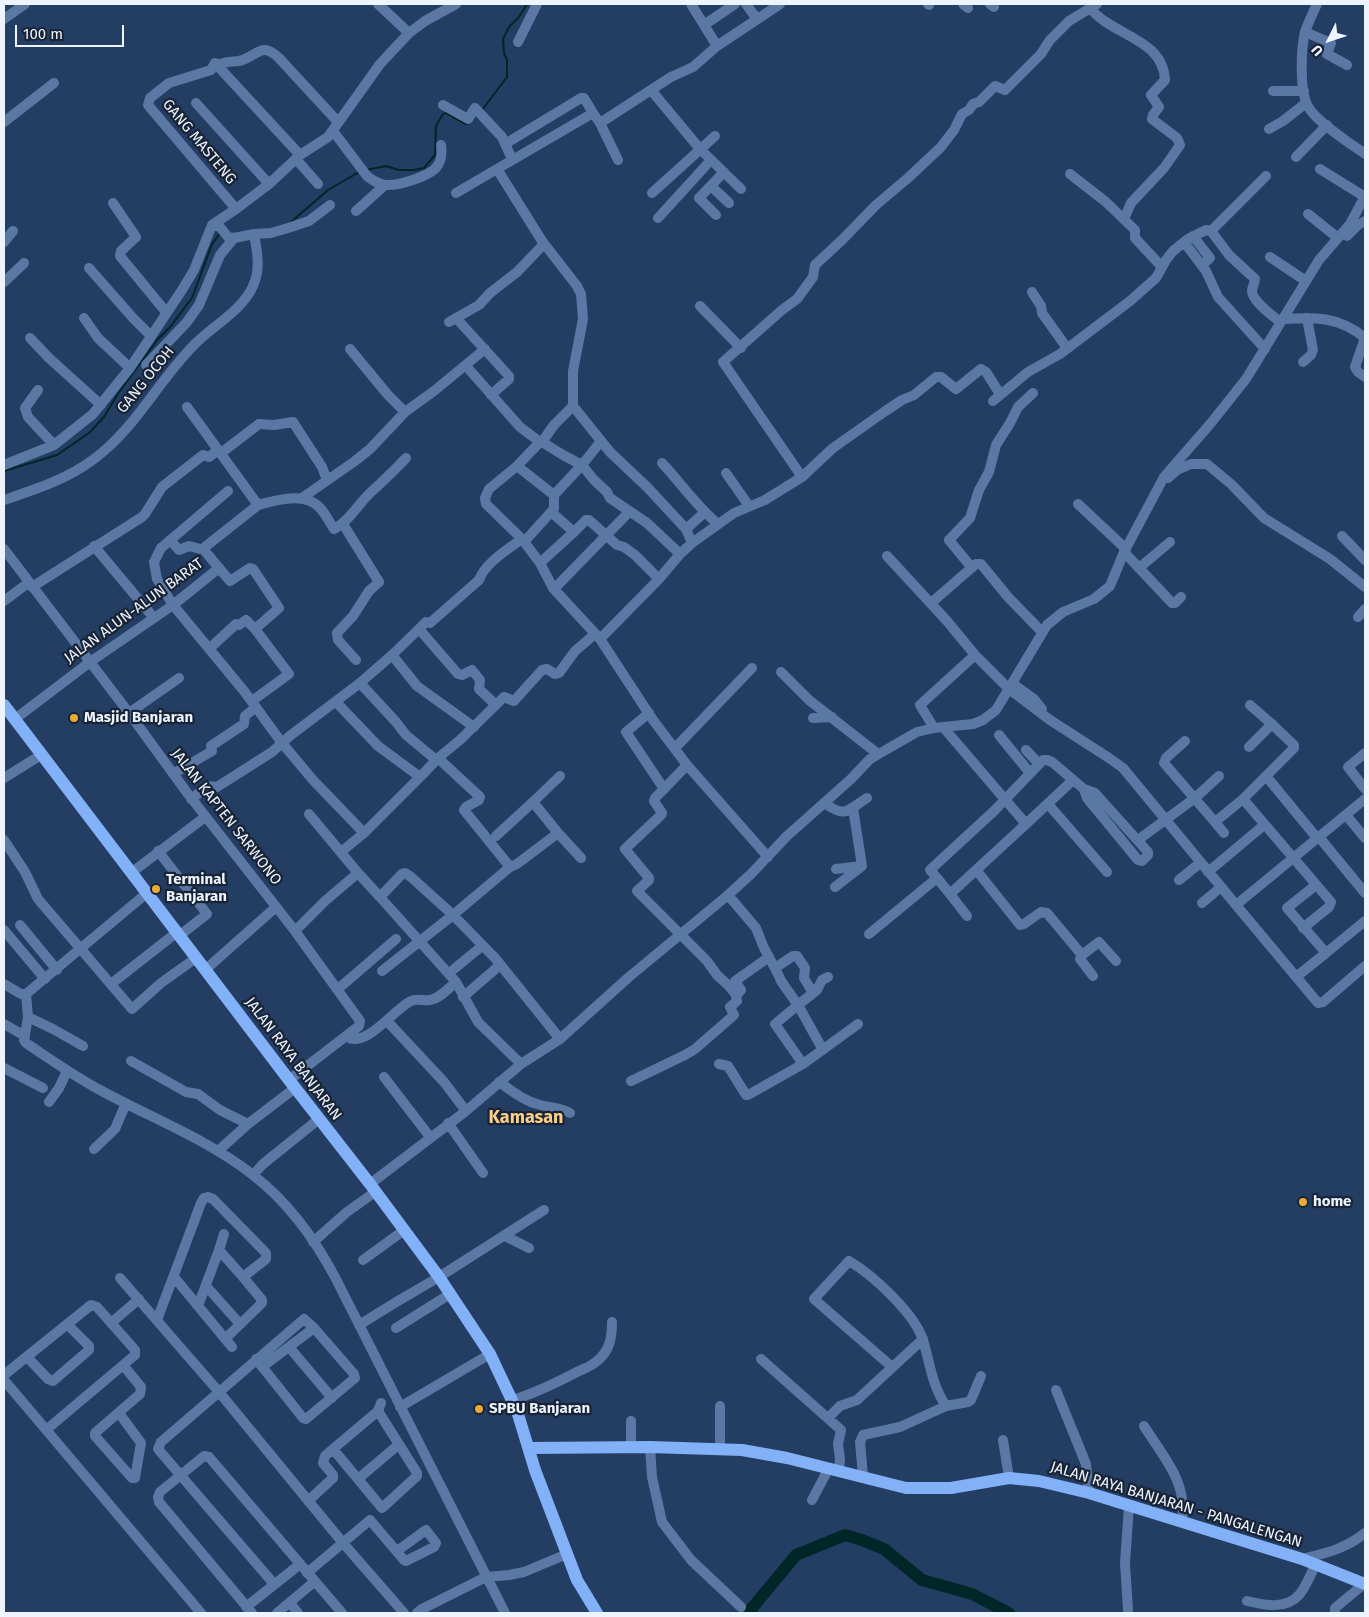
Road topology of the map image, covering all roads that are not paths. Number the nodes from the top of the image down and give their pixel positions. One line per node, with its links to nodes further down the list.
1 (25, 4): 11 (street)
2 (378, 4): 16 (street)
3 (455, 4): 16 (street)
4 (537, 4): 17 (street)
5 (692, 4): 14 (street)
6 (735, 4): 14 (street)
7 (746, 4): 13 (street)
8 (780, 4): 13 (street)
9 (1317, 4): 15 (street)
10 (1093, 6): 65 (street); 92 (street)
11 (13, 7): 12 (street)
12 (4, 19)
13 (757, 19): 18 (street)
14 (704, 25): 18 (street)
15 (1305, 32): 20 (street); 24 (street)
16 (409, 33): 32 (street)
17 (518, 42)
18 (717, 46): 22 (street)
19 (215, 63): 32 (street); 39 (street); 60 (street, GANG MASTENG)
20 (1347, 65)
21 (54, 83): 29 (street)
22 (651, 90): 30 (street); 37 (street)
23 (1273, 91): 24 (street)
24 (1304, 91): 25 (street)
25 (1306, 103): 31 (street); 33 (street)
26 (196, 104): 49 (street)
27 (443, 105): 35 (street)
28 (593, 112): 30 (street); 35 (street); 41 (street)
29 (4, 122)
30 (600, 123): 42 (street)
31 (1327, 125): 38 (street); 40 (street)
32 (335, 126): 39 (street); 51 (street)
33 (1269, 129)
34 (715, 136): 37 (street)
35 (506, 144): 41 (street)
36 (441, 145): 51 (street)
37 (700, 149): 43 (street); 55 (street)
38 (1365, 154)
39 (298, 157): 49 (street); 50 (street)
40 (1296, 157)
41 (512, 159): 44 (street)
42 (618, 160)
43 (712, 160): 46 (street); 64 (street)
44 (497, 169): 54 (street); 75 (street)
45 (1320, 170): 56 (street)
46 (724, 172): 52 (street); 53 (street)
47 (1070, 174): 65 (street)
48 (1266, 176): 69 (street)
49 (269, 184): 60 (street)
50 (318, 184)
51 (385, 184): 61 (street)
52 (711, 186): 58 (street); 63 (street)
53 (741, 189)
54 (456, 193)
55 (652, 194)
56 (1364, 198): 72 (street)
57 (113, 202): 85 (street)
58 (729, 203)
59 (330, 205): 70 (street)
60 (236, 210): 67 (street)
61 (356, 211)
62 (1308, 214): 72 (street)
63 (716, 215)
64 (658, 218)
65 (1124, 220): 79 (street)
66 (1365, 221): 76 (street)
67 (216, 226): 71 (street); 85 (street)
68 (13, 231): 74 (street)
69 (1211, 231): 73 (street); 88 (street)
70 (254, 234): 71 (street); 125 (street, GANG OCOH)
71 (231, 237): 98 (street)
72 (1338, 238): 76 (street)
73 (1189, 239): 79 (street); 96 (street)
74 (4, 242)
75 (544, 244): 95 (street); 106 (street)
76 (1330, 247): 81 (street)
77 (1270, 257): 81 (street)
78 (24, 263): 82 (street)
79 (1162, 267): 93 (street)
80 (89, 268): 89 (street)
81 (1306, 281): 88 (street)
82 (4, 282)
83 (1032, 292): 93 (street)
84 (700, 306): 92 (street)
85 (166, 312): 89 (street)
86 (1311, 317): 88 (street); 91 (street); 97 (street)
87 (84, 318): 100 (street)
88 (1281, 321): 96 (street)
89 (152, 336): 100 (street)
90 (30, 338): 105 (street)
91 (1365, 338): 101 (street)
92 (741, 348): 119 (street)
93 (1067, 348): 119 (street)
94 (350, 349): 108 (street)
95 (484, 349): 99 (street); 104 (street)
96 (1265, 349): 121 (street)
97 (1303, 362)
98 (146, 366)
99 (466, 366): 104 (street); 108 (street)
100 (130, 368): 105 (street)
101 (1365, 377)
102 (38, 390): 111 (street)
103 (1033, 394): 151 (street)
104 (491, 395): 110 (street)
105 (101, 405): 111 (street)
106 (573, 406): 109 (street); 110 (street)
107 (187, 407): 112 (street)
108 (405, 412): 120 (street)
109 (601, 441): 116 (street); 134 (street)
110 (541, 442): 116 (street); 117 (street)
111 (54, 445): 115 (street)
112 (220, 451): 120 (street); 127 (street); 142 (street)
113 (406, 458): 132 (street)
114 (662, 463): 131 (street)
115 (4, 465)
116 (582, 465): 123 (street); 130 (street)
117 (517, 466): 123 (street); 139 (street)
118 (726, 473): 128 (street)
119 (802, 477): 128 (street)
120 (327, 480): 124 (street)
121 (1161, 482): 147 (street); 154 (street)
122 (228, 490): 138 (street)
123 (554, 495): 129 (street)
124 (302, 498): 127 (street); 132 (street)
125 (4, 500)
126 (1078, 504): 147 (street)
127 (258, 505): 144 (street, JALAN ALUN-ALUN BARAT)
128 (749, 506): 133 (street)
129 (551, 512): 135 (street); 139 (street)
130 (629, 512): 136 (street); 145 (street)
131 (704, 513): 133 (street); 134 (street)
132 (342, 524): 170 (street)
133 (718, 524): 141 (street)
134 (686, 529): 141 (street)
135 (574, 532): 136 (street); 149 (street)
136 (607, 535): 152 (street); 155 (street)
137 (1342, 536): 148 (street)
138 (170, 540): 144 (street); 159 (street)
139 (523, 540): 149 (street); 164 (street)
140 (1170, 542): 147 (street)
141 (692, 544): 145 (street)
142 (94, 546): 153 (street); 161 (street)
143 (4, 549): 153 (street, JALAN KAPTEN SARWONO)
144 (204, 550): 150 (street, JALAN ALUN-ALUN BARAT)
145 (680, 554): 152 (street)
146 (887, 556): 158 (street)
147 (1131, 559): 156 (street); 165 (street)
148 (1365, 560)
149 (540, 563): 155 (street)
150 (219, 568): 159 (street, JALAN ALUN-ALUN BARAT); 163 (street)
151 (972, 568): 158 (street); 165 (street)
152 (659, 579): 166 (street)
153 (30, 585): 157 (street); 171 (street, JALAN KAPTEN SARWONO)
154 (1365, 587)
155 (554, 589): 166 (street)
156 (1181, 597)
157 (4, 601)
158 (930, 603): 169 (street)
159 (173, 605): 161 (street, JALAN ALUN-ALUN BARAT); 167 (street)
160 (1365, 609): 162 (street)
161 (154, 618): 171 (street, JALAN ALUN-ALUN BARAT)
162 (1358, 618)
163 (255, 629): 167 (street); 178 (street)
164 (419, 629): 168 (street); 179 (street)
165 (1042, 632): 176 (street)
166 (598, 636): 179 (street); 183 (street)
167 (210, 648): 178 (street)
168 (392, 655): 175 (street); 188 (street)
169 (975, 655): 176 (street); 189 (street)
170 (356, 660)
171 (90, 662): 182 (street, JALAN KAPTEN SARWONO); 186 (street, JALAN ALUN-ALUN BARAT)
172 (752, 668): 194 (street)
173 (780, 672): 184 (street)
174 (179, 678): 182 (street)
175 (360, 683): 177 (street); 199 (street)
176 (1017, 691): 189 (street); 226 (street)
177 (336, 702): 192 (street); 207 (street)
178 (254, 704): 192 (street); 202 (street)
179 (496, 704): 188 (street)
180 (4, 705): 186 (main road, JALAN RAYA BANJARAN)
181 (1250, 705): 187 (street)
182 (129, 713): 202 (street, JALAN KAPTEN SARWONO)
183 (649, 713): 194 (street); 210 (street)
184 (832, 717): 185 (street); 197 (street)
185 (814, 718)
186 (10, 719): 198 (main road, JALAN RAYA BANJARAN)
187 (1272, 724): 193 (street); 206 (street)
188 (474, 727): 199 (street)
189 (939, 728): 197 (street); 216 (street)
190 (999, 735): 203 (street)
191 (1185, 741): 214 (street)
192 (282, 743): 215 (street); 230 (street)
193 (1249, 747)
194 (675, 748): 201 (street)
195 (1026, 750): 200 (street)
196 (1365, 753): 212 (street)
197 (878, 754): 220 (street)
198 (41, 755): 208 (street); 248 (main road, JALAN RAYA BANJARAN)
199 (436, 759): 207 (street); 245 (street)
200 (1039, 764): 203 (street); 209 (street)
201 (687, 765): 210 (street); 240 (street)
202 (173, 774): 215 (street, JALAN KAPTEN SARWONO)
203 (1030, 774): 216 (street)
204 (560, 776): 219 (street)
205 (1219, 776): 214 (street)
206 (1266, 776): 217 (street); 234 (street)
207 (420, 777): 230 (street)
208 (4, 778)
209 (1073, 780): 211 (street); 221 (street)
210 (664, 788): 274 (street)
211 (1084, 789): 237 (street); 237 (street)
212 (1365, 789)
213 (867, 798): 222 (street)
214 (1195, 798): 226 (street); 227 (street)
215 (191, 799): 225 (street, JALAN KAPTEN SARWONO)
216 (1004, 799): 228 (street); 252 (street)
217 (1243, 799): 227 (street); 229 (street)
218 (1365, 799): 224 (street)
219 (533, 802): 231 (street); 233 (street)
220 (824, 803): 222 (street); 240 (street)
221 (1048, 804): 228 (street); 249 (street)
222 (853, 808): 244 (street)
223 (309, 814): 239 (street)
224 (1346, 815): 234 (street); 235 (street)
225 (205, 816): 238 (street); 264 (street, JALAN KAPTEN SARWONO)
226 (1164, 820): 237 (street); 243 (street)
227 (1215, 822): 232 (street)
228 (1026, 824): 247 (street)
229 (1264, 825): 241 (street); 250 (street)
230 (364, 833): 239 (street)
231 (558, 833): 242 (street); 245 (street)
232 (1224, 833)
233 (496, 836)
234 (1318, 837): 241 (street); 257 (street)
235 (1365, 838)
236 (4, 840): 278 (street)
237 (1138, 840)
238 (158, 851): 248 (street); 273 (street)
239 (342, 852): 251 (street)
240 (768, 857): 260 (street)
241 (1293, 857): 254 (street); 263 (street)
242 (581, 858)
243 (1200, 863): 250 (street); 253 (street)
244 (862, 866): 246 (street); 255 (street)
245 (510, 867): 265 (street)
246 (836, 869)
247 (977, 870): 259 (street); 280 (street)
248 (131, 872): 258 (main road, JALAN RAYA BANJARAN)
249 (1107, 872)
250 (1208, 872): 256 (street)
251 (358, 873): 261 (street); 271 (street)
252 (937, 878): 259 (street); 272 (street)
253 (1179, 880)
254 (1316, 885): 269 (street); 269 (street)
255 (835, 887)
256 (1221, 888): 262 (street); 263 (street)
257 (1365, 892)
258 (146, 894): 273 (main road, JALAN RAYA BANJARAN); 278 (street)
259 (950, 894): 266 (street)
260 (728, 896): 274 (street); 281 (street)
261 (380, 897): 265 (street); 276 (street)
262 (1202, 903)
263 (1236, 905): 293 (street)
264 (276, 907): 271 (street, JALAN KAPTEN SARWONO); 289 (street)
265 (453, 915): 276 (street); 277 (street)
266 (967, 916)
267 (1365, 921): 279 (street)
268 (20, 925): 288 (street)
269 (1303, 928): 279 (street)
270 (4, 930): 294 (street)
271 (295, 931): 298 (street, JALAN KAPTEN SARWONO)
272 (869, 934)
273 (178, 935): 282 (main road, JALAN RAYA BANJARAN); 297 (street)
274 (680, 935): 301 (street); 310 (street)
275 (396, 939): 298 (street)
276 (418, 942): 290 (street); 295 (street)
277 (482, 946): 284 (street); 287 (street)
278 (81, 949): 288 (street); 297 (street)
279 (1326, 953): 293 (street)
280 (1082, 955): 283 (street); 292 (street)
281 (768, 957): 286 (street); 301 (street)
282 (196, 958): 289 (main road, JALAN RAYA BANJARAN); 297 (street)
283 (1116, 961)
284 (500, 965): 302 (street); 310 (street)
285 (1365, 966): 293 (street)
286 (775, 968): 299 (street); 303 (street)
287 (454, 969)
288 (57, 970): 294 (street)
289 (205, 970): 322 (main road, JALAN RAYA BANJARAN)
290 (382, 971)
291 (828, 976): 299 (street)
292 (1092, 976)
293 (1296, 977)
294 (45, 979): 300 (street)
295 (456, 982): 302 (street); 305 (street)
296 (4, 984): 300 (street)
297 (111, 984)
298 (336, 987): 309 (street, JALAN KAPTEN SARWONO)
299 (813, 993): 303 (street)
300 (26, 994): 304 (street)
301 (736, 995): 320 (street)
302 (463, 996): 314 (street)
303 (798, 1005): 312 (street); 316 (street)
304 (28, 1017): 308 (street); 311 (street)
305 (387, 1021): 309 (street); 326 (street)
306 (4, 1024): 308 (street)
307 (858, 1024): 312 (street)
308 (25, 1036): 318 (street)
309 (350, 1038): 322 (street)
310 (560, 1038): 314 (street)
311 (82, 1046)
312 (823, 1050): 316 (street)
313 (131, 1061): 329 (street)
314 (522, 1064): 321 (street)
315 (719, 1064): 316 (street)
316 (803, 1064)
317 (4, 1068): 323 (street)
318 (67, 1071): 324 (street); 325 (street)
319 (384, 1077): 331 (street)
320 (631, 1081)
321 (499, 1082): 326 (street); 327 (street)
322 (292, 1084): 328 (main road, JALAN RAYA BANJARAN); 329 (street)
323 (43, 1088)
324 (49, 1102)
325 (126, 1103): 332 (street); 333 (street)
326 (466, 1111): 330 (street)
327 (570, 1113)
328 (319, 1119): 335 (street); 336 (main road, JALAN RAYA BANJARAN)
329 (245, 1123): 333 (street)
330 (448, 1123): 331 (street); 334 (street)
331 (430, 1137): 336 (street)
332 (94, 1149)
333 (215, 1150): 335 (street)
334 (483, 1173)
335 (253, 1175): 341 (street)
336 (372, 1188): 338 (main road, JALAN RAYA BANJARAN); 341 (street)
337 (544, 1210): 340 (street)
338 (403, 1231): 344 (street); 348 (main road, JALAN RAYA BANJARAN)
339 (224, 1234): 343 (street)
340 (505, 1236): 342 (street); 348 (street)
341 (314, 1242): 358 (street)
342 (529, 1248)
343 (219, 1250): 347 (street); 349 (street)
344 (363, 1260)
345 (174, 1277): 347 (street); 352 (street); 353 (street)
346 (120, 1278): 351 (street)
347 (243, 1278): 357 (street)
348 (439, 1278): 350 (main road, JALAN RAYA BANJARAN); 358 (street)
349 (206, 1286): 352 (street); 357 (street)
350 (450, 1294): 360 (street); 365 (main road, JALAN RAYA BANJARAN)
351 (139, 1299): 353 (street); 356 (street)
352 (198, 1306): 362 (street)
353 (153, 1316): 375 (street)
354 (612, 1322): 377 (street)
355 (68, 1324): 356 (street); 366 (street); 366 (street)
356 (111, 1324): 369 (street)
357 (240, 1324): 362 (street)
358 (360, 1326): 380 (street)
359 (314, 1328): 363 (street); 368 (street); 376 (street)
360 (396, 1328)
361 (923, 1338): 370 (street); 370 (street); 378 (street)
362 (225, 1339): 364 (street)
363 (289, 1346): 368 (street); 376 (street)
364 (232, 1347)
365 (490, 1354): 377 (main road, JALAN RAYA BANJARAN); 380 (street)
366 (27, 1357): 371 (street)
367 (760, 1358): 382 (street)
368 (259, 1363): 375 (street); 376 (street)
369 (124, 1365): 381 (street); 385 (street)
370 (892, 1367): 382 (street)
371 (4, 1375)
372 (981, 1376): 378 (street)
373 (4, 1380): 385 (street)
374 (1056, 1390): 397 (street)
375 (219, 1392): 394 (street); 398 (street)
376 (332, 1398)
377 (512, 1400): 390 (main road, JALAN RAYA BANJARAN)
378 (944, 1404): 393 (street)
379 (720, 1406): 392 (street)
380 (400, 1407): 412 (street)
381 (119, 1413): 381 (street)
382 (828, 1418): 393 (street)
383 (631, 1421): 388 (street)
384 (1144, 1426): 403 (street)
385 (46, 1430): 421 (street)
386 (1003, 1440): 395 (street)
387 (398, 1445): 391 (street); 396 (street); 401 (street)
388 (631, 1447): 389 (main road, JALAN RAYA BANJARAN - PANGALENGAN); 390 (main road, JALAN RAYA BANJARAN - PANGALENGAN)
389 (650, 1447): 392 (main road, JALAN RAYA BANJARAN - PANGALENGAN); 418 (street)
390 (529, 1448): 407 (main road, JALAN RAYA BANJARAN)
391 (333, 1449): 396 (street); 398 (street)
392 (720, 1449): 393 (main road, JALAN RAYA BANJARAN - PANGALENGAN)
393 (849, 1473): 395 (main road, JALAN RAYA BANJARAN - PANGALENGAN); 399 (street)
394 (181, 1474): 410 (street); 414 (street); 419 (street)
395 (1009, 1478): 397 (main road, JALAN RAYA BANJARAN - PANGALENGAN)
396 (358, 1479): 401 (street)
397 (1090, 1493): 400 (main road, JALAN RAYA BANJARAN - PANGALENGAN)
398 (308, 1500): 405 (street)
399 (812, 1500)
400 (1129, 1506): 403 (main road, JALAN RAYA BANJARAN - PANGALENGAN); 420 (street)
401 (382, 1508): 402 (street)
402 (370, 1520): 405 (street); 406 (street)
403 (1182, 1522): 408 (main road, JALAN RAYA BANJARAN - PANGALENGAN)
404 (1365, 1533): 408 (street)
405 (343, 1543): 411 (street); 425 (street)
406 (397, 1551)
407 (567, 1554): 412 (street); 428 (main road, JALAN RAYA BANJARAN)
408 (1302, 1559): 409 (main road, JALAN RAYA BANJARAN - PANGALENGAN)
409 (1316, 1564): 415 (main road, JALAN RAYA BANJARAN - PANGALENGAN); 416 (street)
410 (299, 1565): 411 (street); 414 (street)
411 (306, 1573): 413 (street)
412 (486, 1577): 426 (street); 427 (street)
413 (314, 1582): 417 (street); 424 (street)
414 (274, 1584): 419 (street)
415 (1365, 1584): 429 (street)
416 (1247, 1601)
417 (290, 1603): 422 (street); 423 (street)
418 (741, 1607)
419 (249, 1610)
420 (1128, 1610)
421 (201, 1613)
422 (277, 1613)
423 (298, 1613)
424 (342, 1613)
425 (404, 1613)
426 (418, 1613)
427 (505, 1613)
428 (597, 1613)
429 (1335, 1613)

